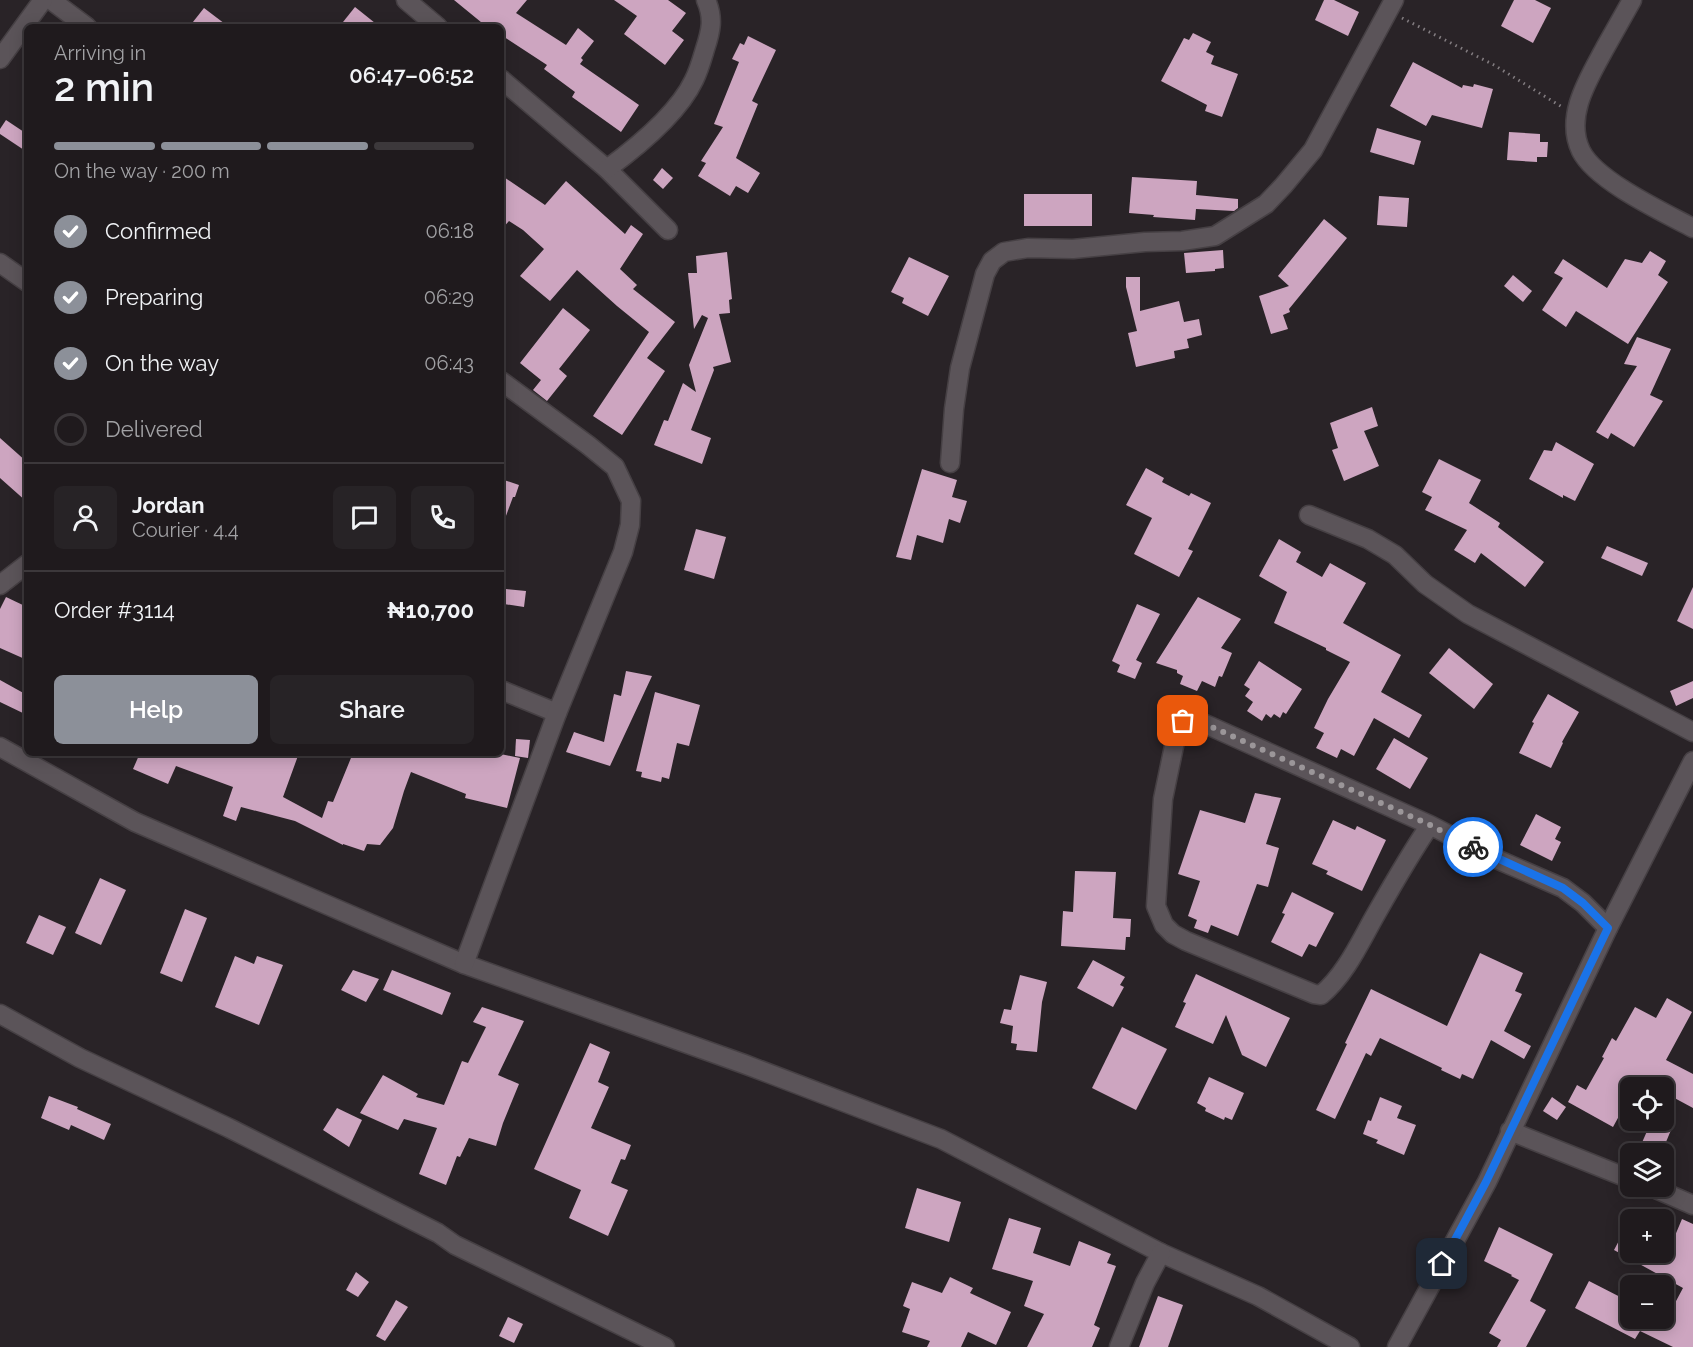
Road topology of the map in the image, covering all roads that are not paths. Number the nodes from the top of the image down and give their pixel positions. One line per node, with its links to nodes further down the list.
1 (43, 0): 7 (street)
2 (51, 0): 8 (street)
3 (406, 0): 9 (street)
4 (706, 0): 13 (street)
5 (1632, 0): 14 (street)
6 (1391, 5): 19 (street)
7 (26, 24)
8 (83, 24)
9 (434, 24)
10 (24, 26): 11 (street)
11 (0, 59)
12 (505, 90): 13 (street)
13 (607, 169): 15 (street)
14 (1693, 228)
15 (668, 230)
16 (0, 263): 17 (street)
17 (24, 280)
18 (504, 383): 24 (street)
19 (950, 462)
20 (1309, 515): 25 (street)
21 (24, 566): 22 (street)
22 (0, 585)
23 (504, 691): 24 (street)
24 (557, 713): 30 (street)
25 (1693, 732)
26 (0, 747): 30 (street)
27 (1693, 761): 29 (street)
28 (1430, 825): 28 (street); 29 (street)
29 (1608, 928): 32 (street)
30 (464, 964): 36 (street)
31 (0, 1014): 37 (street)
32 (1510, 1131): 33 (street); 40 (street)
33 (1620, 1175)
34 (1674, 1197): 35 (street)
35 (1693, 1205)
36 (1161, 1253): 38 (street); 39 (street)
37 (665, 1347)
38 (1119, 1347)
39 (1350, 1347)
40 (1396, 1347)

